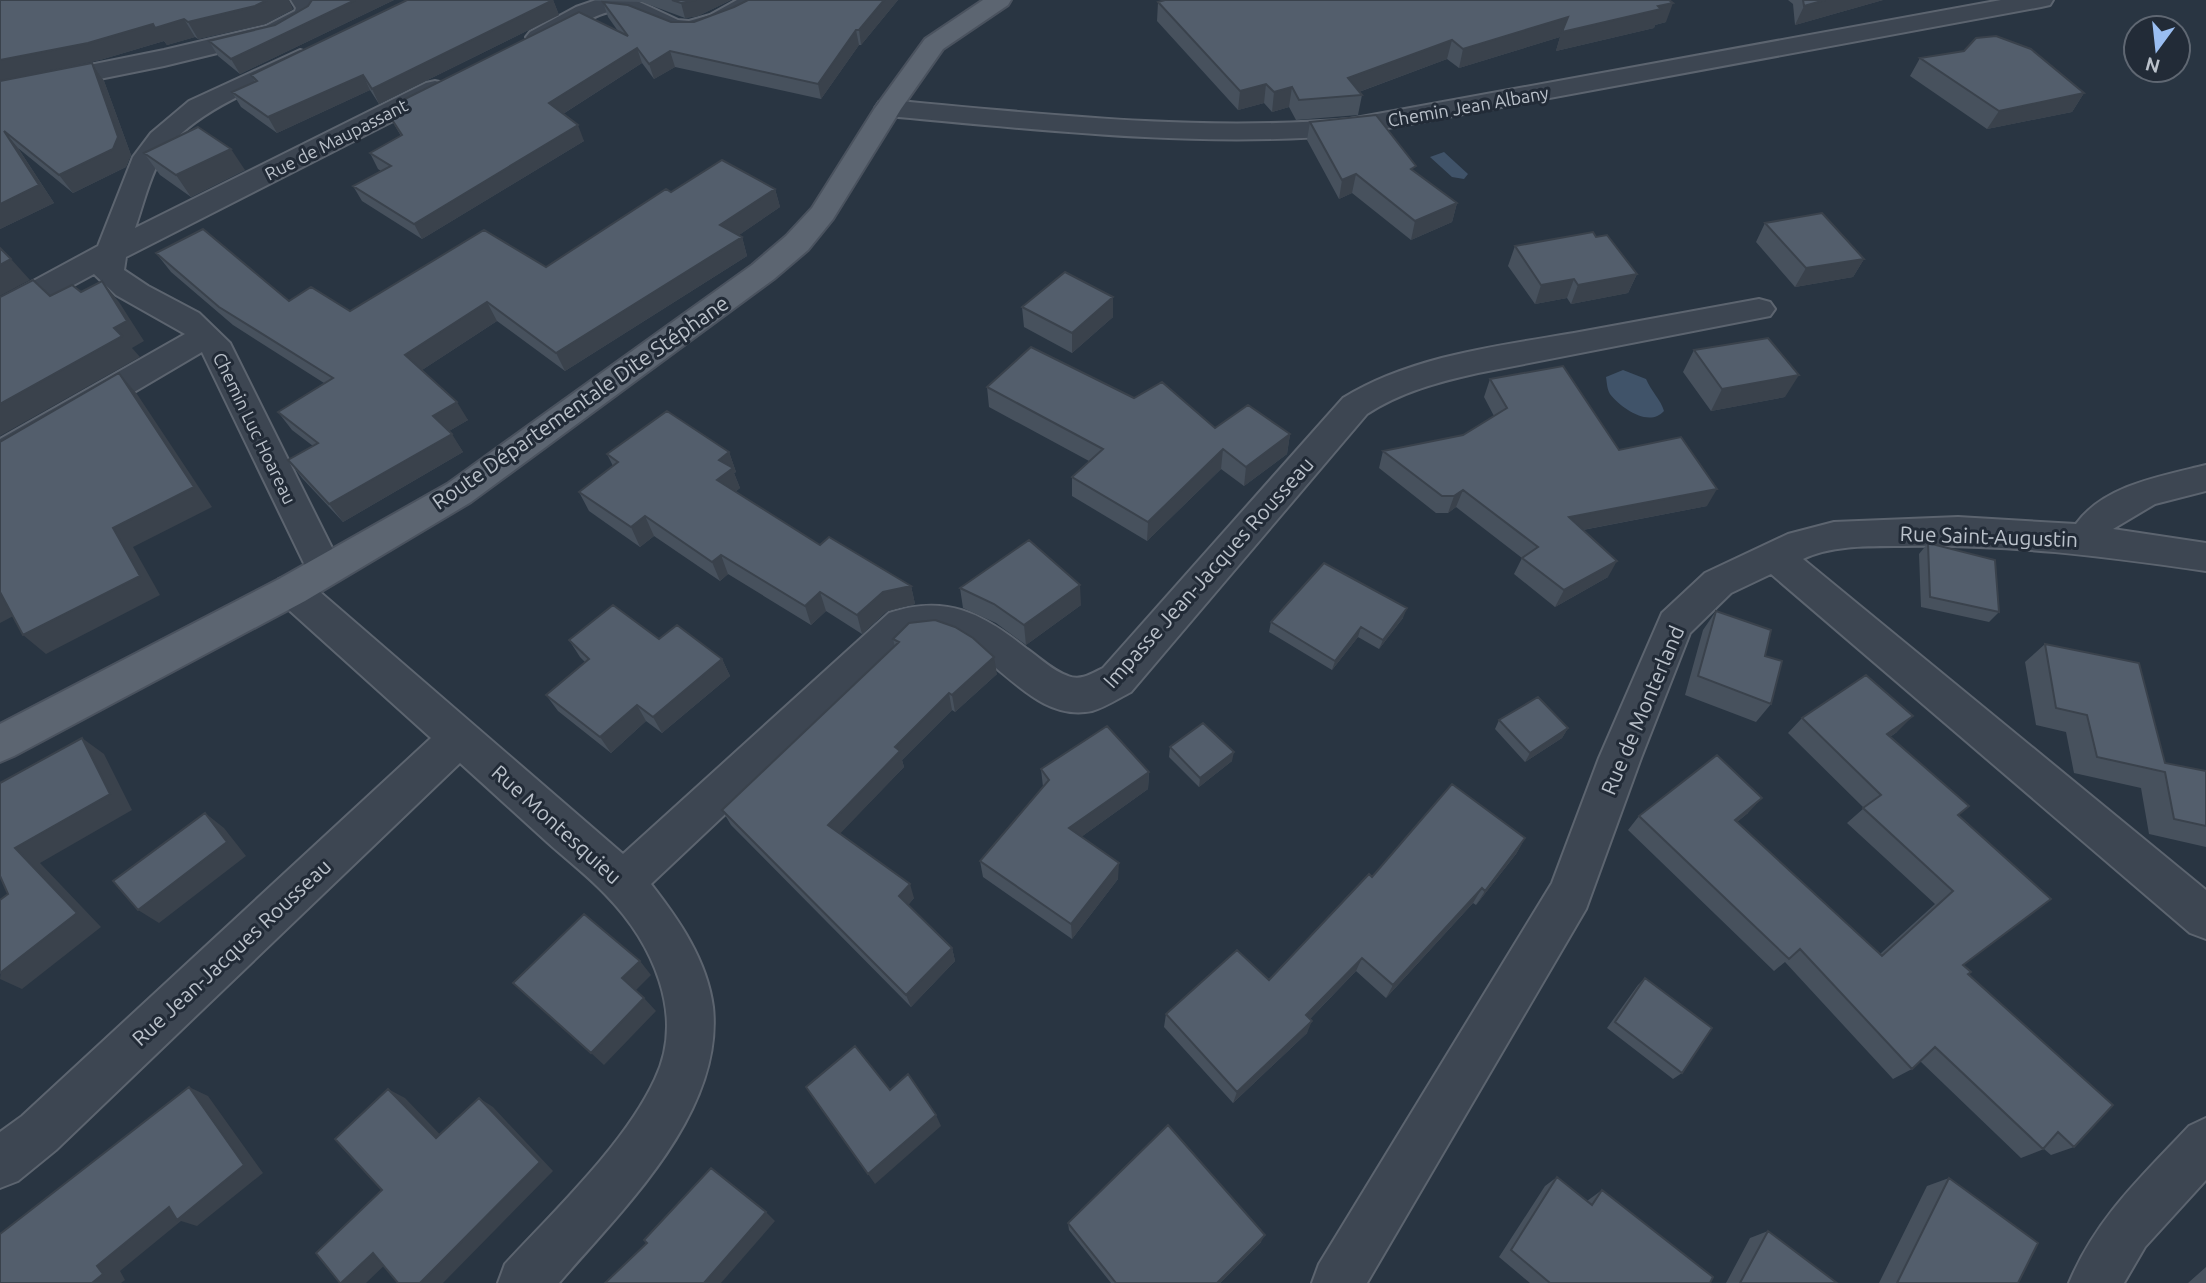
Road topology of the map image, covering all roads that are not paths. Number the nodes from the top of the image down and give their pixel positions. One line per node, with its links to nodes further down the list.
1 (303, 0): 8 (street)
2 (755, 0): 6 (street)
3 (999, 0): 10 (main road, Route Départementale Dite Stéphane)
4 (2041, 0): 10 (street, Chemin Jean Albany)
5 (320, 48): 8 (street)
6 (517, 48)
7 (456, 79): 11 (street, Rue de Maupassant)
8 (181, 82): 9 (street); 11 (street)
9 (0, 91)
10 (888, 108): 20 (main road, Route Départementale Dite Stéphane)
11 (111, 252): 13 (street, Rue de Maupassant); 14 (street, Chemin Luc Hoareau)
12 (1759, 309): 23 (street, Impasse Jean-Jacques Rousseau)
13 (0, 312)
14 (206, 335): 15 (street); 20 (street, Chemin Luc Hoareau)
15 (0, 455)
16 (2206, 478): 17 (street)
17 (2086, 540): 18 (street, Rue Saint-Augustin); 19 (street, Rue Saint-Augustin)
18 (1774, 556): 24 (street); 28 (street, Rue de Monterland)
19 (2206, 557)
20 (308, 580): 21 (street, Rue Montesquieu); 22 (main road, Route Départementale Dite Stéphane)
21 (460, 737): 23 (street, Rue Montesquieu); 26 (street, Rue Jean-Jacques Rousseau)
22 (0, 744)
23 (623, 882): 27 (street, Rue Montesquieu)
24 (2206, 918)
25 (2206, 1143): 29 (street)
26 (0, 1163)
27 (524, 1283)
28 (1338, 1283)
29 (2095, 1283)

